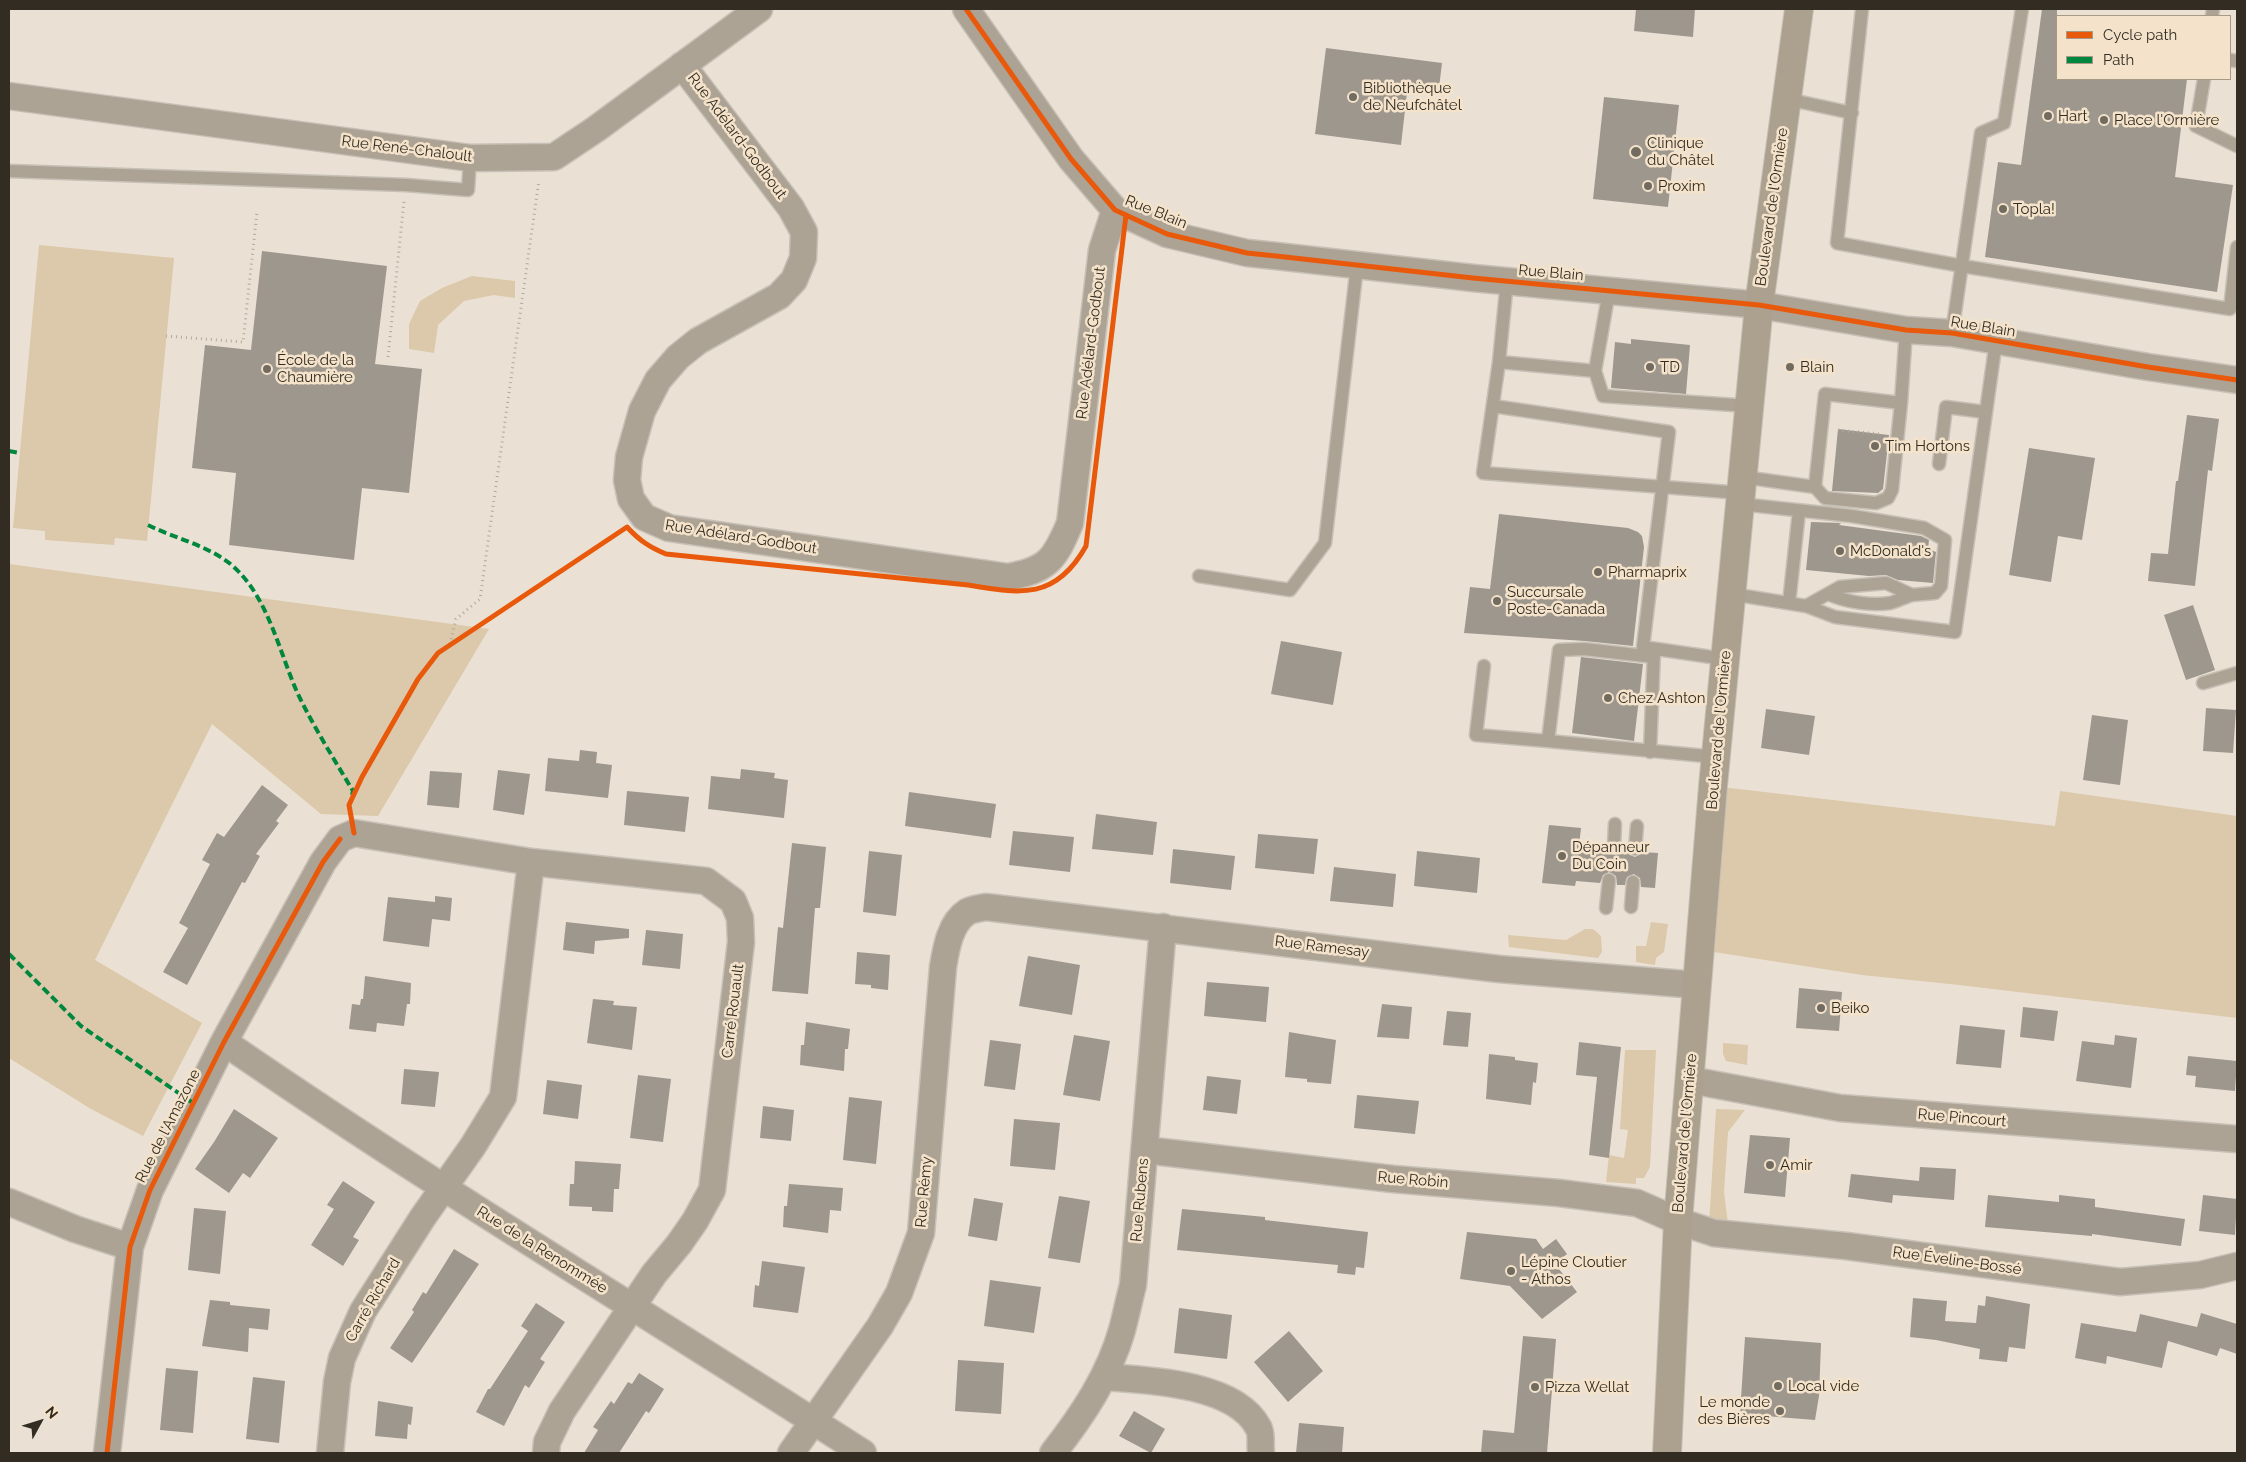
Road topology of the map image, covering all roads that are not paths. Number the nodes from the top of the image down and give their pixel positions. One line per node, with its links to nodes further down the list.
1 (759, 9): 6 (street, Rue René-Chaloult)
2 (966, 9): 14 (street, Rue Blain)
3 (1799, 9): 9 (main road, Boulevard de l'Ormière)
4 (1862, 9): 10 (lane)
5 (2022, 9): 17 (lane)
6 (682, 65): 12 (street, Rue René-Chaloult); 14 (street, Rue Adélard-Godbout)
7 (2204, 80): 11 (lane)
8 (9, 96): 12 (street, Rue René-Chaloult)
9 (1787, 99): 10 (lane); 20 (main road, Boulevard de l'Ormière)
10 (1852, 113): 17 (lane)
11 (2237, 146)
12 (470, 158): 13 (lane)
13 (9, 171)
14 (1115, 210): 16 (street, Rue Blain)
15 (2237, 248): 17 (lane)
16 (1357, 266): 18 (street, Rue Blain); 36 (lane)
17 (1962, 266): 22 (lane)
18 (1507, 281): 19 (street, Rue Blain); 24 (lane)
19 (1609, 291): 20 (street, Rue Blain); 25 (lane)
20 (1759, 305): 21 (street, Rue Blain); 29 (main road, Boulevard de l'Ormière)
21 (1906, 330): 22 (street, Rue Blain); 27 (lane)
22 (1952, 334): 23 (street, Rue Blain)
23 (1996, 341): 26 (street, Rue Blain); 30 (lane)
24 (1499, 362): 25 (lane); 28 (lane)
25 (1595, 371): 29 (lane)
26 (2237, 380)
27 (1901, 403): 33 (lane); 33 (lane)
28 (1493, 406): 32 (lane); 32 (lane)
29 (1749, 406): 34 (main road, Boulevard de l'Ormière)
30 (1985, 412): 31 (lane); 41 (lane)
31 (1939, 464)
32 (1662, 486): 34 (lane); 42 (lane)
33 (1815, 487): 34 (lane)
34 (1741, 491): 35 (lane); 37 (main road, Boulevard de l'Ormière)
35 (1799, 510): 39 (lane); 40 (lane)
36 (1199, 576)
37 (1732, 594): 40 (lane); 43 (main road, Boulevard de l'Ormière)
38 (1828, 594): 39 (lane); 39 (lane); 41 (lane)
39 (1912, 595)
40 (1789, 603): 41 (lane)
41 (1806, 606)
42 (1654, 653): 43 (lane); 47 (lane); 48 (lane)
43 (1725, 659): 49 (main road, Boulevard de l'Ormière)
44 (1484, 666): 47 (lane)
45 (2237, 673): 46 (lane)
46 (2203, 683)
47 (1548, 741): 48 (lane)
48 (1650, 752): 49 (lane)
49 (1716, 757): 62 (main road, Boulevard de l'Ormière)
50 (1615, 824): 53 (lane)
51 (1636, 826): 54 (lane)
52 (340, 839): 55 (street, Carré Rouault); 63 (street, Rue de l'Amazone)
53 (1614, 847)
54 (1635, 849)
55 (531, 862): 67 (street); 72 (street, Carré Rouault)
56 (1609, 880): 59 (lane)
57 (1632, 882): 58 (lane)
58 (1631, 907)
59 (1606, 908)
60 (954, 927): 61 (street, Rue Ramesay); 74 (street, Rue Rémy)
61 (1163, 927): 62 (street, Rue Ramesay); 66 (street, Rue Rubens)
62 (1697, 985): 64 (main road, Boulevard de l'Ormière)
63 (224, 1042): 67 (street, Rue de la Renommée); 70 (street, Rue de l'Amazone)
64 (1690, 1080): 65 (street, Rue Pincourt); 69 (main road, Boulevard de l'Ormière)
65 (2237, 1140)
66 (1145, 1150): 69 (street, Rue Robin); 73 (street, Rue Rubens)
67 (444, 1189): 72 (street, Rue de la Renommée); 76 (street, Carré Richard)
68 (9, 1202): 70 (street)
69 (1678, 1221): 71 (street, Rue Éveline-Bossé); 82 (main road, Boulevard de l'Ormière)
70 (130, 1248): 75 (street, Rue de l'Amazone)
71 (2237, 1266)
72 (632, 1306): 74 (street, Rue de la Renommée); 77 (street)
73 (1104, 1377): 80 (street, Rue Rubens); 81 (street)
74 (814, 1422): 78 (street, Rue Rémy); 79 (street, Rue de la Renommée)
75 (107, 1453)
76 (330, 1453)
77 (546, 1453)
78 (791, 1453)
79 (863, 1453)
80 (1053, 1453)
81 (1261, 1453)
82 (1667, 1453)

